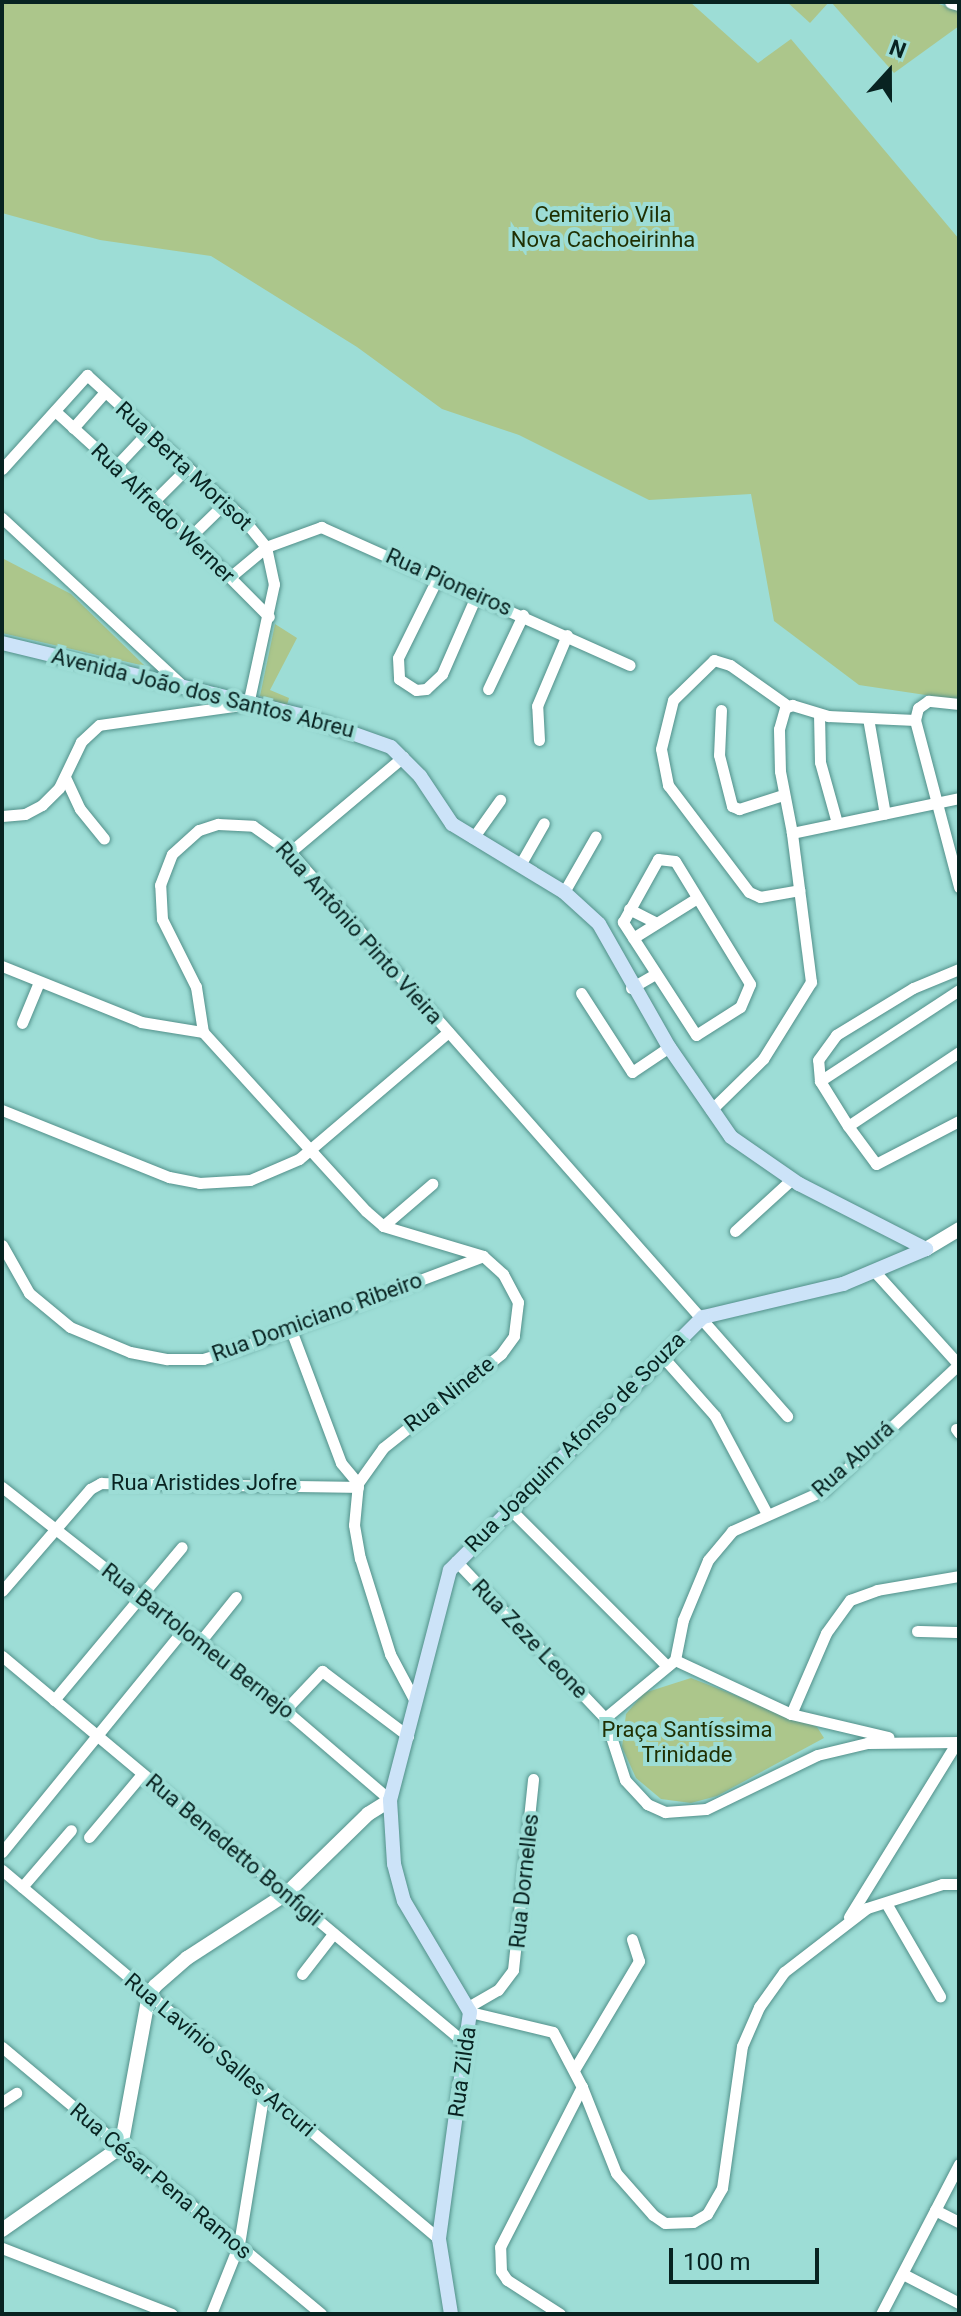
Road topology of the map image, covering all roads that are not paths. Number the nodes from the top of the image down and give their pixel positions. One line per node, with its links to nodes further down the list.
1 (952, 2): 2 (street)
2 (959, 4)
3 (105, 392): 4 (street, Rua Berta Morisot); 5 (street); 6 (street, Rua Berta Morisot)
4 (55, 411): 5 (street, Rua Alfredo Werner); 9 (street)
5 (73, 428): 7 (street, Rua Alfredo Werner)
6 (149, 431): 7 (street); 8 (street, Rua Berta Morisot)
7 (116, 466): 10 (street, Rua Alfredo Werner)
8 (188, 467): 10 (street); 11 (street, Rua Berta Morisot)
9 (2, 469)
10 (154, 501): 13 (street, Rua Alfredo Werner)
11 (226, 502): 13 (street); 14 (street, Rua Berta Morisot)
12 (2, 518): 23 (street)
13 (190, 537): 15 (street, Rua Alfredo Werner)
14 (266, 547): 15 (street, Rua Pioneiros); 16 (street, Rua Pioneiros); 19 (street, Rua Berta Morisot)
15 (230, 577): 19 (street, Rua Alfredo Werner)
16 (438, 577): 17 (street, Rua Pioneiros); 17 (street)
17 (477, 594): 18 (street, Rua Pioneiros)
18 (523, 615): 20 (street, Rua Pioneiros); 24 (street)
19 (269, 617): 25 (street, Rua Berta Morisot)
20 (567, 635): 22 (street, Rua Pioneiros); 32 (street)
21 (2, 643): 23 (main road, Avenida João dos Santos Abreu)
22 (629, 665)
23 (183, 686): 25 (main road, Avenida João dos Santos Abreu)
24 (488, 689)
25 (248, 704): 33 (main road, Avenida João dos Santos Abreu); 34 (street)
26 (959, 704): 31 (street)
27 (788, 706): 29 (street); 35 (street); 50 (street)
28 (721, 710): 35 (street)
29 (819, 714): 30 (street); 42 (street)
30 (868, 718): 31 (street); 39 (street)
31 (915, 720): 38 (street)
32 (539, 740)
33 (400, 757): 45 (main road, Avenida João dos Santos Abreu); 47 (street); 60 (main road, Avenida João dos Santos Abreu)
34 (65, 777): 40 (street); 46 (street)
35 (783, 795): 43 (street)
36 (959, 798): 38 (street)
37 (500, 800): 45 (street)
38 (939, 802): 39 (street); 49 (street)
39 (885, 814): 42 (street)
40 (2, 816)
41 (544, 823): 48 (street)
42 (837, 823): 43 (street)
43 (792, 833): 50 (street)
44 (596, 836): 51 (street)
45 (473, 838): 48 (main road, Avenida João dos Santos Abreu)
46 (104, 839)
47 (290, 852): 64 (street, Rua Antônio Pinto Vieira); 65 (street, Rua Antônio Pinto Vieira)
48 (520, 865): 51 (main road, Avenida João dos Santos Abreu)
49 (959, 887)
50 (799, 890): 70 (street)
51 (564, 892): 60 (main road, Avenida João dos Santos Abreu)
52 (697, 898): 53 (street); 54 (street); 58 (street)
53 (629, 909): 54 (street); 55 (street)
54 (654, 922): 55 (street)
55 (633, 938): 58 (street)
56 (2, 966): 59 (street)
57 (959, 969): 68 (street)
58 (655, 974): 60 (street)
59 (39, 982): 63 (street); 64 (street)
60 (633, 987): 66 (main road, Avenida João dos Santos Abreu)
61 (959, 990): 68 (street)
62 (581, 993): 66 (street)
63 (22, 1023)
64 (203, 1032): 73 (street)
65 (448, 1032): 73 (street); 83 (street, Rua Antônio Pinto Vieira)
66 (667, 1048): 70 (main road, Avenida João dos Santos Abreu); 74 (main road, Avenida João dos Santos Abreu)
67 (959, 1052): 72 (street)
68 (820, 1081): 72 (street)
69 (2, 1110): 73 (street)
70 (711, 1110): 74 (main road, Avenida João dos Santos Abreu)
71 (959, 1121): 72 (street)
72 (848, 1126)
73 (309, 1149): 76 (street)
74 (791, 1181): 78 (street); 80 (main road, Avenida João dos Santos Abreu)
75 (432, 1184): 76 (street)
76 (383, 1226): 81 (street)
77 (959, 1229): 80 (street, Rua Joaquim Afonso de Souza)
78 (735, 1231)
79 (2, 1245): 84 (street, Rua Domiciano Ribeiro)
80 (922, 1252): 82 (main road, Rua Joaquim Afonso de Souza)
81 (483, 1256): 84 (street, Rua Domiciano Ribeiro); 88 (street, Rua Ninete)
82 (875, 1272): 83 (main road, Rua Joaquim Afonso de Souza); 86 (street)
83 (703, 1317): 85 (main road, Rua Joaquim Afonso de Souza); 87 (street, Rua Antônio Pinto Vieira)
84 (291, 1330): 88 (street)
85 (662, 1356): 90 (main road, Rua Joaquim Afonso de Souza); 91 (street)
86 (959, 1365): 91 (street, Rua Aburá)
87 (787, 1416)
88 (358, 1485): 92 (street, Rua Aristides Jofre); 106 (street)
89 (2, 1487): 92 (street, Rua Bartolomeu Bernejo)
90 (508, 1507): 94 (main road, Rua Joaquim Afonso de Souza); 104 (street)
91 (767, 1514): 104 (street, Rua Aburá)
92 (54, 1529): 96 (street, Rua Aristides Jofre); 97 (street, Rua Bartolomeu Bernejo)
93 (182, 1547): 97 (street)
94 (456, 1561): 106 (main road, Rua Joaquim Afonso de Souza); 109 (street, Rua Zeze Leone)
95 (959, 1576): 108 (street)
96 (2, 1591)
97 (142, 1595): 99 (street, Rua Bartolomeu Bernejo); 105 (street)
98 (236, 1597): 102 (street)
99 (182, 1631): 102 (street, Rua Bartolomeu Bernejo); 111 (street)
100 (917, 1631): 101 (street)
101 (959, 1632)
102 (199, 1643): 107 (street, Rua Bartolomeu Bernejo)
103 (2, 1656): 105 (street, Rua Benedetto Bonfigli)
104 (671, 1663): 108 (street); 109 (street)
105 (54, 1700): 111 (street, Rua Benedetto Bonfigli)
106 (415, 1701): 112 (main road, Rua Joaquim Afonso de Souza)
107 (285, 1710): 112 (street); 118 (street, Rua Bartolomeu Bernejo)
108 (791, 1714): 110 (street)
109 (605, 1718): 115 (street)
110 (830, 1727): 113 (street); 115 (street)
111 (96, 1735): 116 (street, Rua Benedetto Bonfigli); 121 (street)
112 (408, 1736): 118 (main road, Rua Joaquim Afonso de Souza)
113 (905, 1740): 114 (street); 115 (street)
114 (958, 1742): 127 (street)
115 (817, 1755)
116 (142, 1774): 120 (street); 125 (street, Rua Benedetto Bonfigli)
117 (533, 1779): 133 (street, Rua Dornelles)
118 (390, 1800): 125 (street); 133 (main road, Rua Zilda)
119 (71, 1830): 124 (street)
120 (89, 1837)
121 (2, 1852)
122 (2, 1870): 124 (street, Rua Lavínio Salles Arcuri)
123 (959, 1884): 126 (street)
124 (22, 1887): 131 (street, Rua Lavínio Salles Arcuri)
125 (286, 1894): 128 (street, Rua Benedetto Bonfigli); 131 (street)
126 (886, 1903): 127 (street); 132 (street)
127 (847, 1921): 137 (street)
128 (333, 1934): 130 (street); 134 (street, Rua Benedetto Bonfigli)
129 (632, 1939): 136 (street)
130 (302, 1974)
131 (149, 1995): 138 (street, Rua Lavínio Salles Arcuri); 141 (street)
132 (940, 1996)
133 (469, 2010): 134 (main road, Rua Zilda); 136 (street)
134 (466, 2044): 146 (main road, Rua Zilda)
135 (2, 2047): 141 (street, Rua César Pena Ramos)
136 (574, 2070): 137 (street)
137 (582, 2087): 155 (street)
138 (264, 2092): 146 (street, Rua Lavínio Salles Arcuri); 147 (street)
139 (16, 2093): 140 (street)
140 (2, 2102)
141 (121, 2147): 145 (street); 147 (street, Rua César Pena Ramos)
142 (959, 2164): 143 (street)
143 (935, 2210): 144 (street); 149 (street)
144 (959, 2222)
145 (2, 2230)
146 (439, 2239): 154 (main road, Rua Zilda)
147 (239, 2244): 152 (street); 153 (street, Rua César Pena Ramos)
148 (2, 2248): 151 (street)
149 (903, 2274): 150 (street); 156 (street)
150 (959, 2303)
151 (172, 2314)
152 (211, 2314)
153 (321, 2314)
154 (451, 2314)
155 (560, 2314)
156 (881, 2314)

